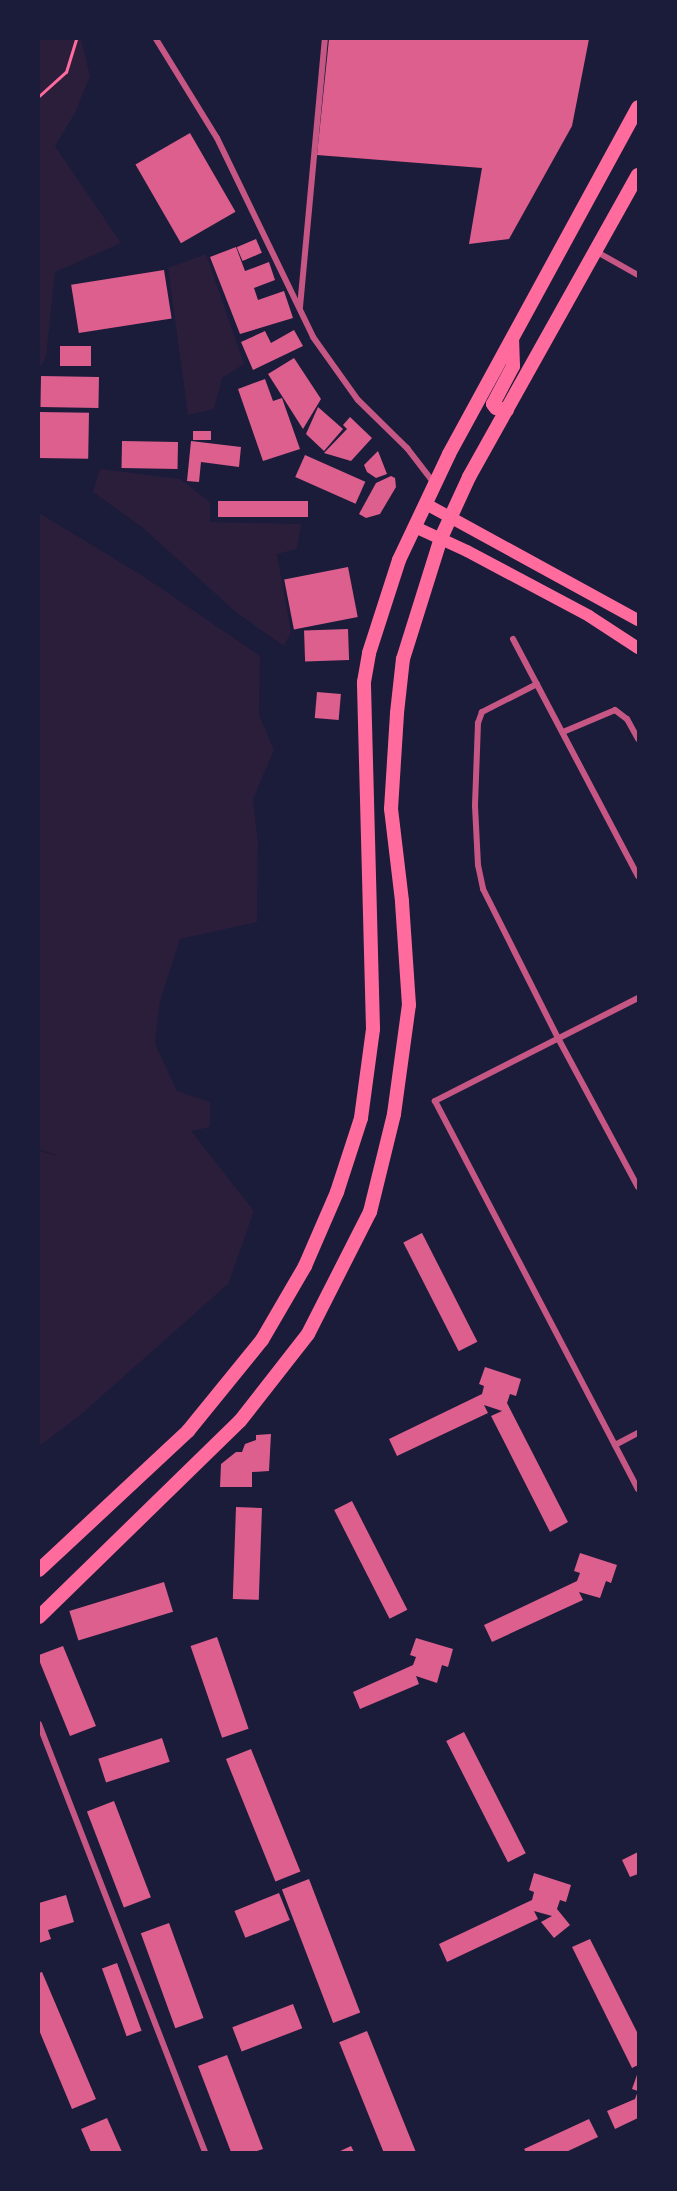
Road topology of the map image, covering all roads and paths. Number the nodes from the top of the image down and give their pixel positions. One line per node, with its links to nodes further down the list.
1 (75, 39): 4 (path)
2 (156, 39): 9 (street)
3 (325, 39): 9 (street)
4 (39, 96)
5 (638, 107): 10 (main road)
6 (638, 175): 7 (main road)
7 (597, 252): 8 (street); 11 (main road)
8 (638, 275)
9 (300, 308): 12 (street)
10 (512, 339): 11 (main road); 12 (main road)
11 (507, 410): 14 (main road)
12 (435, 485): 13 (main road)
13 (426, 504): 14 (main road); 15 (main road)
14 (450, 516): 16 (main road); 17 (main road)
15 (415, 527): 16 (main road); 30 (main road)
16 (441, 538): 19 (main road); 31 (main road)
17 (638, 620)
18 (513, 639): 20 (street)
19 (638, 648)
20 (537, 684): 21 (street); 25 (street)
21 (563, 732): 22 (street); 23 (street)
22 (638, 739)
23 (638, 876)
24 (638, 998): 25 (street)
25 (558, 1038): 26 (street); 28 (street)
26 (638, 1186)
27 (638, 1433): 28 (street)
28 (615, 1445): 29 (street)
29 (638, 1489)
30 (39, 1570)
31 (39, 1617)
32 (39, 1724): 33 (street)
33 (205, 2152)

